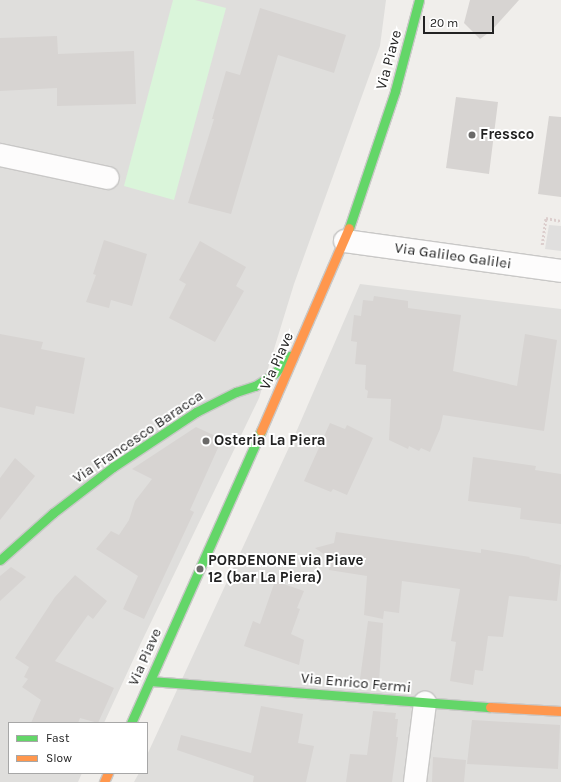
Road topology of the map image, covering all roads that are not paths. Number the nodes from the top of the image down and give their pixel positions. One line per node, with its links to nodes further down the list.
1 (419, 0): 4 (street, Via Piave)
2 (0, 155): 3 (street)
3 (108, 178)
4 (345, 241): 5 (street, Via Galileo Galilei); 6 (street, Via Piave)
5 (561, 271)
6 (298, 348): 7 (street, Via Francesco Baracca); 8 (street, Via Piave)
7 (0, 560)
8 (150, 681): 9 (street, Via Enrico Fermi); 11 (street, Via Piave)
9 (425, 703): 10 (street, Via Enrico Fermi); 12 (street)
10 (561, 712)
11 (131, 722)
12 (415, 782)

